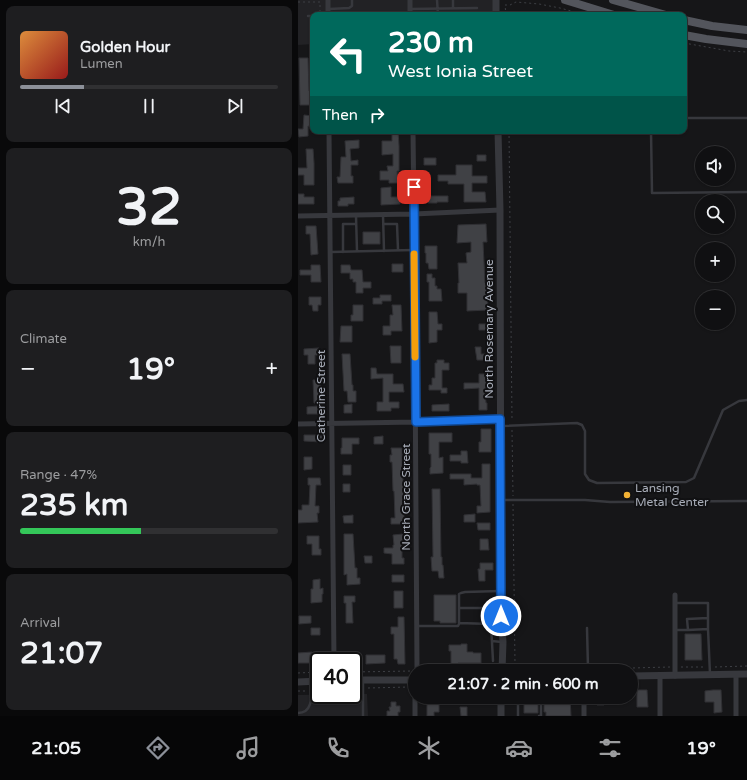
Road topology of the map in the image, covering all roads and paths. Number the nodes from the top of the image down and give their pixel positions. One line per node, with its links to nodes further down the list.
1 (328, 0): 13 (street)
2 (352, 0): 13 (lane)
3 (410, 0): 15 (street)
4 (437, 0): 10 (lane)
5 (453, 0): 11 (lane)
6 (496, 0): 17 (street)
7 (565, 0): 20 (main road)
8 (613, 0): 21 (main road)
9 (298, 2): 14 (path)
10 (438, 8): 11 (lane); 15 (lane); 16 (lane)
11 (453, 8): 12 (lane)
12 (477, 8)
13 (328, 9)
14 (320, 12)
15 (410, 12)
16 (438, 12)
17 (496, 12)
18 (506, 12): 19 (path)
19 (575, 12)
20 (604, 12)
21 (655, 12)
22 (687, 21): 23 (main road)
23 (747, 30)
24 (687, 38): 26 (main road)
25 (687, 39): 27 (path)
26 (747, 44)
27 (747, 52)
28 (687, 118): 29 (lane)
29 (747, 118)
30 (329, 134): 41 (street, Catherine Street)
31 (412, 134): 37 (street, North Grace Street)
32 (498, 134): 36 (street, North Rosemary Avenue)
33 (509, 134): 55 (path)
34 (651, 134): 35 (lane)
35 (747, 192)
36 (500, 210): 37 (street); 52 (street, North Rosemary Avenue)
37 (414, 214): 39 (street); 46 (street, North Grace Street)
38 (356, 215): 39 (street); 41 (street); 42 (lane)
39 (384, 215): 43 (lane)
40 (298, 216): 41 (street)
41 (329, 216): 48 (street, Catherine Street)
42 (356, 224): 47 (lane); 49 (lane)
43 (384, 224): 44 (lane); 45 (lane)
44 (384, 250): 45 (lane); 47 (lane)
45 (398, 250): 46 (lane)
46 (414, 250): 51 (street, North Grace Street)
47 (357, 251): 49 (lane)
48 (330, 252): 49 (lane); 53 (street, Catherine Street)
49 (343, 252)
50 (747, 400): 55 (lane)
51 (416, 422): 52 (street); 53 (street); 68 (street, North Grace Street)
52 (500, 422): 55 (lane); 56 (street, North Rosemary Avenue)
53 (331, 423): 54 (street); 75 (street, Catherine Street)
54 (298, 424)
55 (512, 425): 57 (path)
56 (501, 500): 57 (lane); 59 (street, North Rosemary Avenue)
57 (513, 500): 58 (lane); 79 (path)
58 (747, 501)
59 (501, 591): 62 (lane); 63 (street, North Rosemary Avenue)
60 (675, 595): 61 (street)
61 (675, 603): 65 (lane); 71 (street)
62 (459, 608): 64 (lane); 66 (lane)
63 (501, 616): 64 (lane); 74 (street, North Rosemary Avenue)
64 (492, 617): 67 (lane)
65 (708, 618): 70 (lane); 72 (lane)
66 (459, 624): 67 (lane); 68 (lane)
67 (491, 624): 73 (lane)
68 (417, 626): 77 (street, North Grace Street)
69 (587, 628): 80 (lane)
70 (708, 629): 72 (lane); 83 (lane)
71 (675, 630): 72 (lane); 82 (street)
72 (688, 630)
73 (492, 641): 74 (lane); 76 (lane)
74 (503, 642): 78 (street, North Rosemary Avenue)
75 (334, 652)
76 (493, 661)
77 (417, 664)
78 (502, 664)
79 (515, 664)
80 (588, 664)
81 (747, 666): 83 (path)
82 (675, 667): 83 (path); 84 (path); 92 (street)
83 (709, 667): 89 (lane)
84 (638, 668)
85 (298, 672): 86 (path)
86 (310, 672)
87 (736, 674): 88 (street); 89 (street); 113 (street)
88 (747, 674)
89 (710, 675): 92 (street)
90 (638, 676): 91 (street)
91 (660, 676): 92 (street); 112 (street)
92 (675, 676)
93 (408, 679): 94 (street)
94 (363, 680): 98 (lane)
95 (310, 681): 96 (street)
96 (298, 682)
97 (408, 687): 98 (path)
98 (363, 688): 106 (lane)
99 (310, 704): 105 (lane)
100 (415, 704): 107 (street)
101 (501, 704): 108 (street)
102 (518, 704): 109 (lane)
103 (541, 704): 110 (lane)
104 (584, 704): 111 (street)
105 (298, 713)
106 (363, 716)
107 (415, 716)
108 (501, 716)
109 (518, 716)
110 (539, 716)
111 (584, 716)
112 (660, 716)
113 (736, 716)

